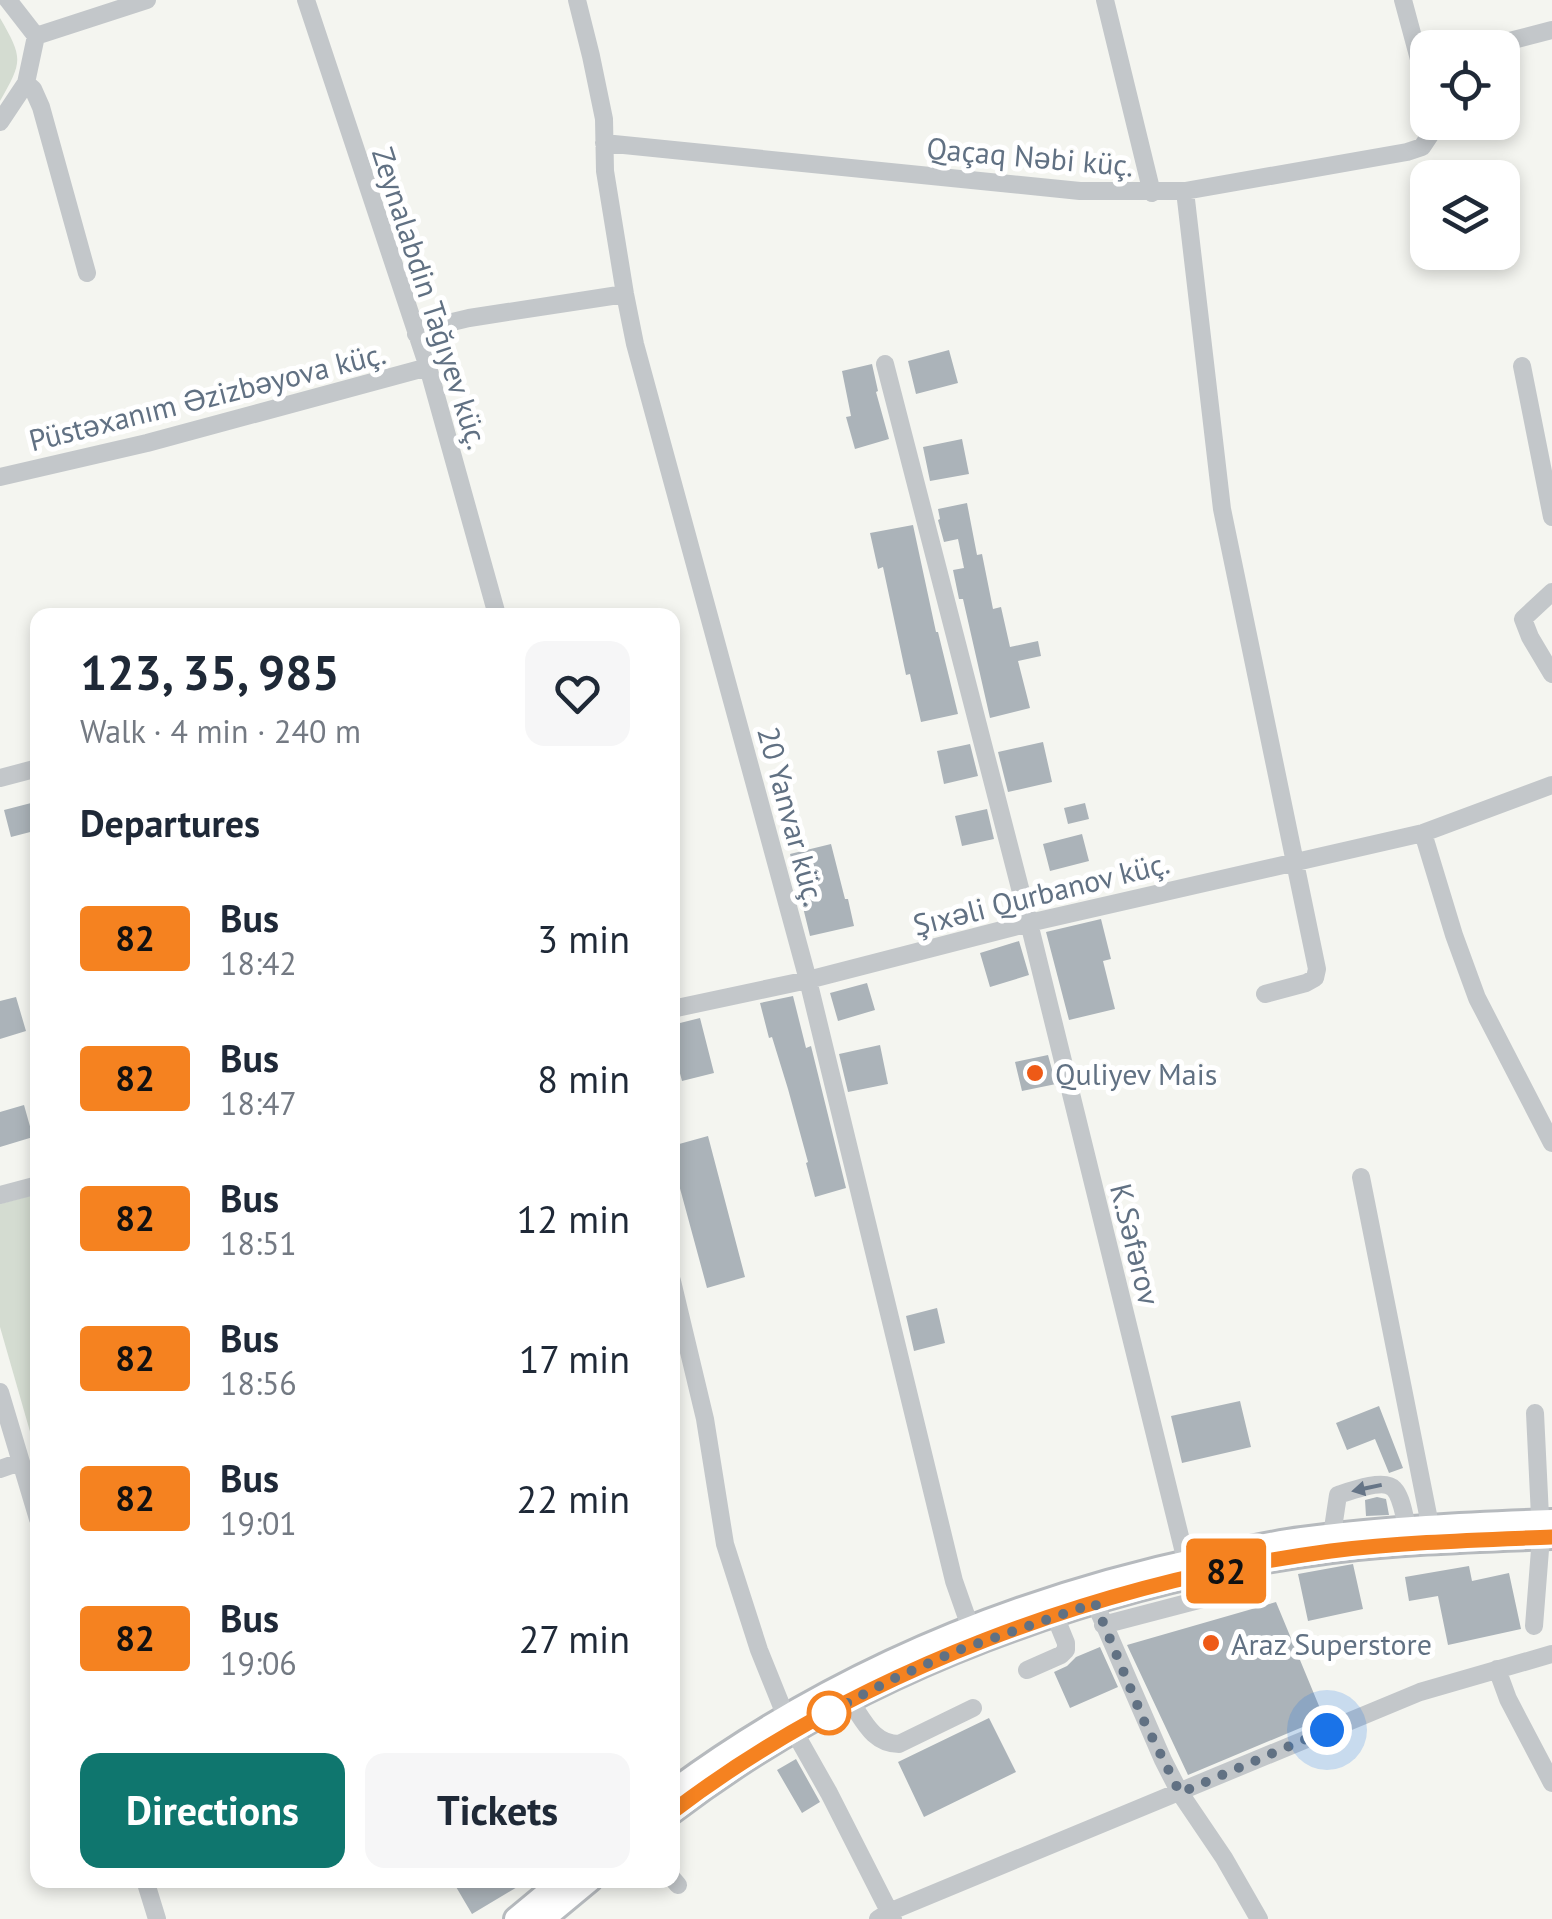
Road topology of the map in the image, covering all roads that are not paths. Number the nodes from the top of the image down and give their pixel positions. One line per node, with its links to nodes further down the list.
1 (8, 0): 9 (street)
2 (147, 0): 9 (street)
3 (306, 0): 19 (street, Zeynalabdin Tağıyev küç.)
4 (577, 0): 14 (street, 20 Yanvar küç.)
5 (1105, 0): 16 (street)
6 (1403, 0): 7 (street)
7 (1413, 30)
8 (1552, 30): 10 (street)
9 (36, 36): 11 (street)
10 (1520, 38)
11 (26, 84): 12 (street); 17 (street)
12 (0, 122)
13 (1427, 140): 15 (street, Qaçaq Nəbi küç.)
14 (604, 142): 16 (street, Qaçaq Nəbi küç.); 18 (street, 20 Yanvar küç.)
15 (1184, 191): 16 (street, Qaçaq Nəbi küç.); 32 (street)
16 (1152, 193)
17 (88, 274)
18 (625, 294): 19 (street); 34 (street, 20 Yanvar küç.)
19 (416, 334): 22 (street, Zeynalabdin Tağıyev küç.)
20 (885, 364): 33 (street, K.Səfərov)
21 (1522, 366): 24 (street)
22 (428, 367): 23 (street, Püstəxanım Əzizbəyova küç.); 26 (street, Zeynalabdin Tağıyev küç.)
23 (0, 478)
24 (1552, 518)
25 (1552, 592): 27 (street)
26 (495, 608)
27 (1552, 674)
28 (30, 770): 29 (street)
29 (0, 778)
30 (1552, 785): 31 (street, Şıxəli Qurbanov küç.)
31 (1423, 833): 32 (street, Şıxəli Qurbanov küç.); 37 (street)
32 (1295, 861): 33 (street, Şıxəli Qurbanov küç.); 35 (street)
33 (1029, 922): 34 (street, Şıxəli Qurbanov küç.); 51 (street, K.Səfərov)
34 (808, 980): 36 (street, Şıxəli Qurbanov küç.); 55 (street, 20 Yanvar küç.)
35 (1265, 994)
36 (680, 1007)
37 (1552, 1143)
38 (1361, 1177): 48 (street)
39 (30, 1187): 40 (street)
40 (0, 1196)
41 (680, 1313): 61 (street)
42 (0, 1392): 44 (street)
43 (1535, 1413): 47 (street)
44 (20, 1462): 45 (street); 46 (street)
45 (0, 1468)
46 (30, 1494)
47 (1546, 1529): 48 (main road); 54 (street)
48 (1424, 1533): 49 (main road); 49 (street, one-way to 49); 50 (main road)
49 (1332, 1535): 51 (main road)
50 (1255, 1564): 51 (main road); 52 (street)
51 (1188, 1570): 52 (main road); 55 (main road)
52 (1099, 1614): 53 (main road); 64 (street)
53 (1055, 1616): 55 (main road); 58 (street)
54 (1534, 1626)
55 (972, 1635): 59 (main road); 61 (main road)
56 (1552, 1654): 57 (street)
57 (1497, 1669): 62 (street); 64 (street)
58 (1027, 1670)
59 (850, 1701): 60 (street); 61 (main road)
60 (973, 1708)
61 (790, 1724): 63 (main road); 65 (main road); 69 (street)
62 (1552, 1782)
63 (680, 1786)
64 (1180, 1793): 69 (street); 73 (street)
65 (680, 1806)
66 (147, 1888): 70 (street)
67 (553, 1888): 71 (main road)
68 (580, 1888): 72 (main road)
69 (887, 1917)
70 (157, 1919)
71 (516, 1919)
72 (543, 1919)
73 (1258, 1919)

